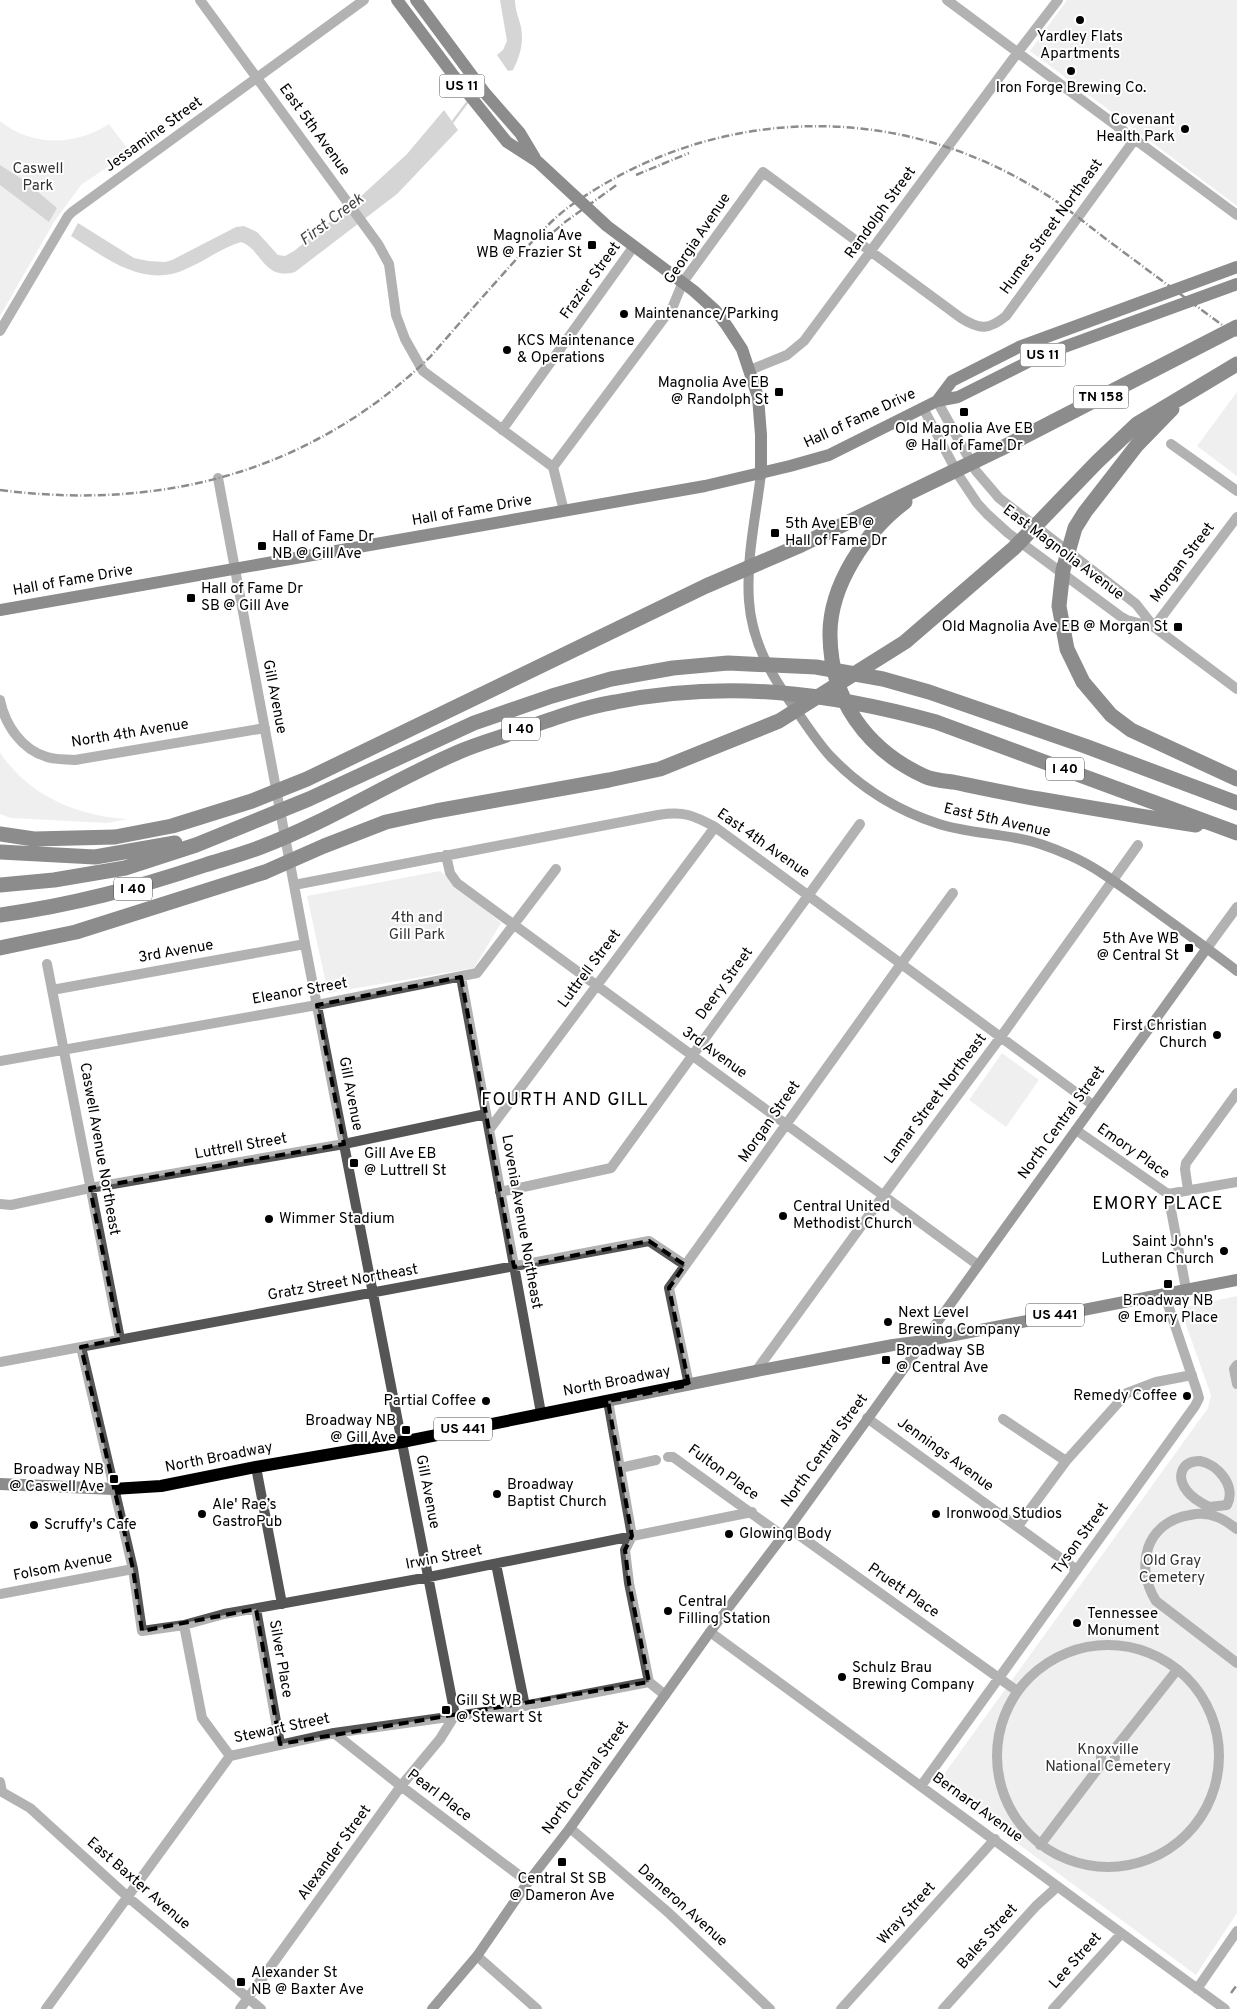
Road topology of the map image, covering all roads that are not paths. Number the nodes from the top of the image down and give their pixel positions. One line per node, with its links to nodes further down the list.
1 (200, 0): 8 (street, East 5th Avenue)
2 (364, 0): 8 (street, Jessamine Street)
3 (398, 0): 10 (main road, US 11)
4 (416, 0): 10 (main road)
5 (947, 0): 7 (street)
6 (1058, 0): 7 (street, Randolph Street)
7 (1018, 52): 9 (street); 13 (street, Randolph Street)
8 (258, 79): 18 (street, Jessamine Street); 24 (street, East 5th Avenue)
9 (1135, 139): 11 (street); 13 (street, Humes Street Northeast)
10 (538, 162): 12 (main road, US 11)
11 (1237, 215)
12 (634, 246): 15 (main road, US 11); 24 (street, Frazier Street)
13 (872, 251): 15 (street, Georgia Avenue); 20 (street, Randolph Street)
14 (1237, 267): 22 (main road, Hall of Fame Drive / US 11)
15 (683, 282): 20 (main road, US 11); 26 (street, Georgia Avenue)
16 (1237, 284): 22 (main road, Hall of Fame Drive / US 11)
17 (1237, 327): 29 (highway, TN 158)
18 (0, 331)
19 (1237, 364): 21 (highway)
20 (750, 370): 27 (main road, US 11)
21 (1187, 395): 39 (highway); 59 (highway)
22 (937, 401): 23 (main road, Hall of Fame Drive / US 11); 35 (street, East Magnolia Avenue)
23 (923, 408): 27 (main road, Hall of Fame Drive / US 11); 35 (street, East Magnolia Avenue)
24 (502, 430): 26 (street, East 5th Avenue)
25 (1171, 444): 30 (street)
26 (553, 467): 31 (street)
27 (761, 474): 31 (main road, Hall of Fame Drive); 50 (main road, East 5th Avenue)
28 (218, 478): 33 (street, Gill Avenue)
29 (937, 480): 44 (highway); 45 (highway)
30 (1237, 491)
31 (564, 511): 33 (main road, Hall of Fame Drive)
32 (1237, 517): 35 (street, Morgan Street)
33 (235, 570): 34 (main road, Hall of Fame Drive); 38 (street, Gill Avenue)
34 (0, 610)
35 (1154, 627): 36 (street, East Magnolia Avenue)
36 (1237, 690)
37 (0, 700): 38 (street, North 4th Avenue)
38 (265, 728): 51 (street, Gill Avenue)
39 (1237, 779)
40 (1237, 804): 43 (highway, I 40)
41 (860, 824): 54 (street, Deery Street)
42 (715, 827): 48 (street, East 4th Avenue); 54 (street, East 4th Avenue); 65 (street, Luttrell Street)
43 (230, 831): 47 (highway); 52 (highway, I 40)
44 (1233, 832): 56 (highway, I 40)
45 (0, 834)
46 (1138, 845): 50 (street, Lamar Street Northeast)
47 (0, 852)
48 (446, 855): 51 (street, East 4th Avenue); 57 (street, 3rd Avenue)
49 (556, 870): 57 (street, Eleanor Street)
50 (1114, 881): 60 (main road, East 5th Avenue); 68 (street, Lamar Street Northeast)
51 (294, 885): 58 (street, Gill Avenue)
52 (0, 886)
53 (953, 894): 62 (street, Morgan Street)
54 (809, 895): 62 (street, East 4th Avenue); 70 (street, Deery Street)
55 (1237, 907): 60 (street, North Central Street)
56 (0, 915)
57 (515, 925): 64 (street, Eleanor Street); 65 (street, 3rd Avenue)
58 (305, 944): 66 (street, 3rd Avenue); 67 (street, Gill Avenue)
59 (0, 948)
60 (1207, 948): 63 (main road, East 5th Avenue); 73 (main road, North Central Street)
61 (47, 964): 66 (street, Caswell Avenue Northeast)
62 (900, 964): 68 (street, East 4th Avenue); 75 (street, Morgan Street)
63 (1237, 971)
64 (461, 977): 67 (street, Eleanor Street); 74 (street, Lovenia Avenue Northeast)
65 (597, 985): 70 (street, 3rd Avenue); 76 (street, Luttrell Street)
66 (52, 990): 69 (street, Caswell Avenue Northeast)
67 (317, 1005): 69 (street, Eleanor Street); 78 (street, Gill Avenue)
68 (1000, 1038): 73 (street, East 4th Avenue); 84 (street, Lamar Street Northeast)
69 (65, 1050): 71 (street, Eleanor Street); 80 (street, Caswell Avenue Northeast)
70 (692, 1055): 75 (street, 3rd Avenue); 82 (street, Deery Street)
71 (0, 1061)
72 (1237, 1093): 81 (street)
73 (1093, 1105): 77 (main road, North Central Street)
74 (486, 1114): 76 (street, Lovenia Avenue Northeast); 78 (street, Luttrell Street)
75 (786, 1124): 84 (street, 3rd Avenue); 86 (street, Morgan Street)
76 (489, 1130): 82 (street, Lovenia Avenue Northeast)
77 (1076, 1130): 83 (street, Emory Place); 87 (main road, North Central Street)
78 (344, 1144): 80 (street, Luttrell Street); 91 (street, Gill Avenue)
79 (1237, 1182): 81 (street)
80 (90, 1188): 85 (street, Luttrell Street); 93 (street, Caswell Avenue Northeast)
81 (1188, 1190): 83 (street)
82 (500, 1192): 88 (street, Lovenia Avenue Northeast)
83 (1168, 1194): 90 (street, Emory Place)
84 (883, 1196): 87 (street, 3rd Avenue); 98 (street, Lamar Street Northeast)
85 (0, 1204)
86 (685, 1265): 88 (street, Gratz Street Northeast); 101 (street, Morgan Street)
87 (978, 1265): 94 (main road, North Central Street)
88 (514, 1267): 91 (street, Gratz Street Northeast); 103 (street, Lovenia Avenue Northeast)
89 (1237, 1280): 90 (main road, North Broadway / US 441)
90 (1186, 1289): 92 (main road, North Broadway / US 441)
91 (373, 1293): 93 (street, Gratz Street Northeast); 106 (street, Gill Avenue)
92 (1164, 1293): 94 (main road, North Broadway / US 441); 99 (street, Tyson Street)
93 (120, 1340): 95 (street, Gratz Street Northeast)
94 (924, 1341): 98 (main road, North Broadway / US 441); 104 (main road, North Central Street)
95 (81, 1347): 96 (street, Gratz Street Northeast); 113 (street)
96 (0, 1362)
97 (1237, 1365): 100 (street)
98 (756, 1371): 101 (main road, North Broadway / US 441)
99 (1192, 1375): 109 (street); 122 (street, Tyson Street)
100 (1237, 1384)
101 (689, 1385): 102 (main road, North Broadway / US 441)
102 (608, 1401): 103 (main road, North Broadway / US 441); 111 (street)
103 (541, 1413): 106 (main road, North Broadway / US 441)
104 (867, 1418): 116 (street, Jennings Avenue); 118 (main road, North Central Street)
105 (1003, 1419): 109 (street)
106 (402, 1442): 110 (main road, North Broadway / US 441); 123 (street, Gill Avenue)
107 (668, 1457): 115 (street, Fulton Place)
108 (656, 1460): 111 (street)
109 (1066, 1461): 116 (street)
110 (256, 1467): 113 (main road, North Broadway / US 441); 125 (street, Silver Place)
111 (620, 1468): 119 (street)
112 (0, 1484): 113 (main road, North Broadway / US 441)
113 (114, 1489): 121 (street)
114 (1208, 1511): 114 (street); 117 (street); 129 (street)
115 (752, 1512): 118 (street, Fulton Place); 119 (street, Irwin Street)
116 (1018, 1526): 122 (street, Jennings Avenue)
117 (1237, 1529)
118 (786, 1532): 128 (main road, North Central Street); 131 (street, Pruett Place)
119 (632, 1536): 120 (street, Irwin Street); 132 (street)
120 (496, 1564): 123 (street, Irwin Street); 135 (street)
121 (133, 1569): 124 (street, Folsom Avenue); 127 (street, Irwin Street)
122 (1077, 1570): 131 (street, Tyson Street)
123 (428, 1577): 125 (street, Irwin Street); 136 (street, Gill Avenue)
124 (0, 1594)
125 (282, 1604): 126 (street, Irwin Street)
126 (256, 1609): 127 (street, Irwin Street); 138 (street, Silver Place)
127 (184, 1625): 139 (street)
128 (710, 1632): 134 (main road, North Central Street); 141 (street, Bernard Avenue)
129 (1237, 1663)
130 (1177, 1670): 133 (street); 145 (street); 145 (street)
131 (999, 1678): 133 (street, Pruett Place); 141 (street, Tyson Street)
132 (649, 1682): 134 (street); 135 (street, Stewart Street)
133 (1017, 1691): 145 (street)
134 (665, 1695): 143 (main road, North Central Street)
135 (525, 1706): 136 (street, Stewart Street)
136 (456, 1715): 137 (street, Stewart Street); 140 (street, Alexander Street)
137 (334, 1733): 138 (street, Stewart Street); 140 (street, Pearl Place)
138 (280, 1744): 139 (street, Stewart Street)
139 (230, 1756): 148 (street, Stewart Street)
140 (401, 1786): 146 (street, Pearl Place); 153 (street, Alexander Street)
141 (921, 1786): 144 (street, Bernard Avenue)
142 (1, 1789): 148 (street, East Baxter Avenue)
143 (570, 1828): 146 (main road, North Central Street); 159 (street, Dameron Avenue)
144 (995, 1839): 147 (street, Bernard Avenue); 160 (street, Wray Street)
145 (1040, 1845)
146 (528, 1882): 151 (main road, North Central Street)
147 (1057, 1887): 150 (street, Bernard Avenue); 161 (street, Bales Street)
148 (128, 1898): 153 (street, East Baxter Avenue); 154 (street, Stewart Street)
149 (1237, 1931): 152 (street)
150 (1121, 1934): 152 (street, Bernard Avenue); 162 (street, Lee Street)
151 (477, 1956): 157 (main road, North Central Street); 158 (street)
152 (1197, 1989): 163 (street, Bernard Avenue)
153 (249, 1998): 155 (street, Alexander Street); 156 (street, East Baxter Avenue)
154 (46, 2009)
155 (240, 2009)
156 (261, 2009)
157 (432, 2009)
158 (537, 2009)
159 (770, 2009)
160 (841, 2009)
161 (943, 2009)
162 (1053, 2009)
163 (1225, 2009)

